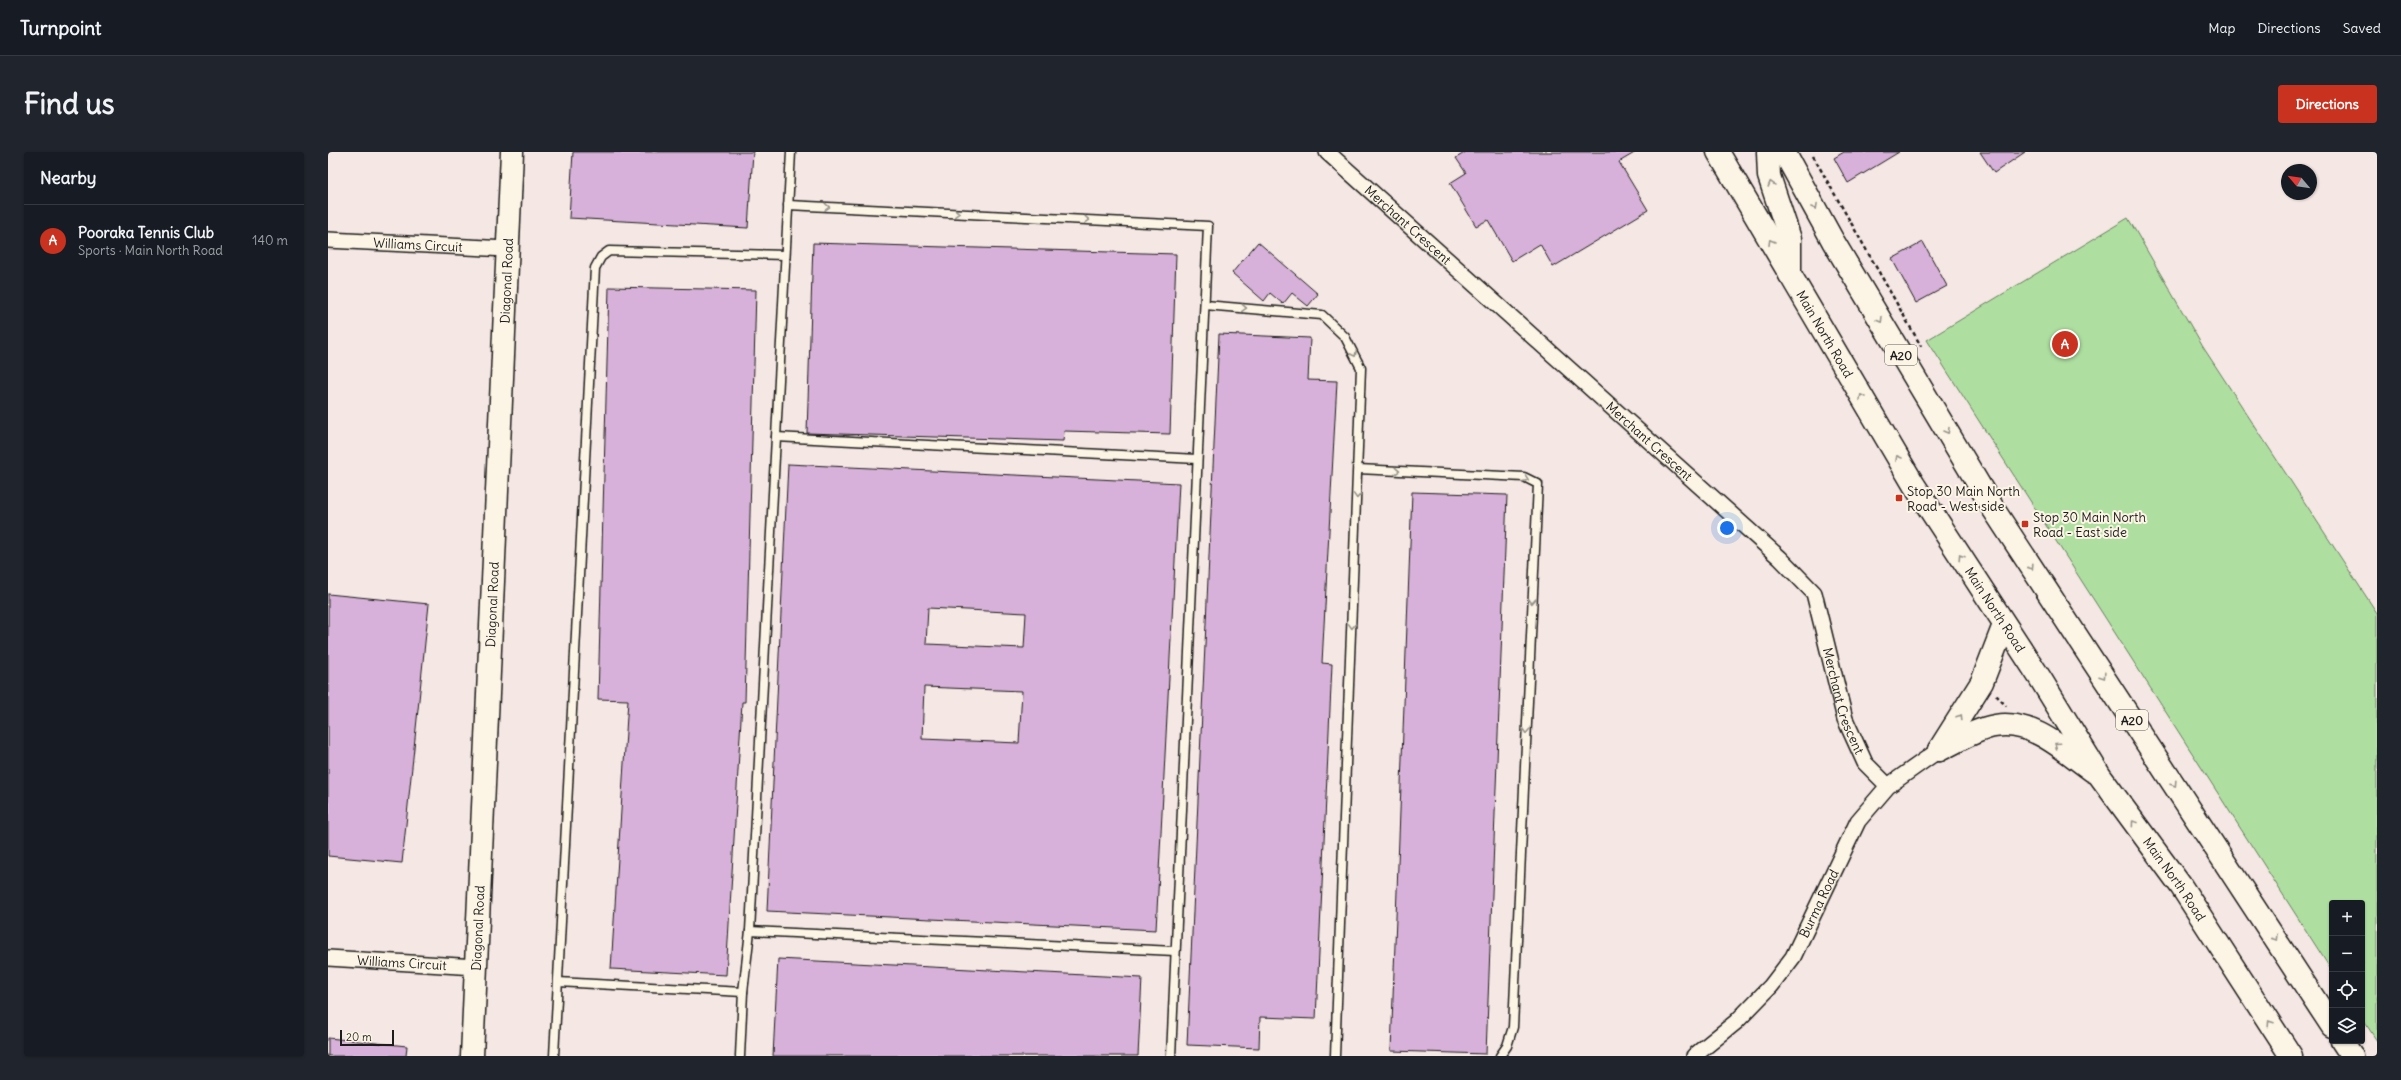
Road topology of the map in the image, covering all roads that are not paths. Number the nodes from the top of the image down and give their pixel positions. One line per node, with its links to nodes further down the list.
1 (512, 152): 11 (main road, Diagonal Road)
2 (791, 152): 9 (lane)
3 (1327, 152): 21 (street, Merchant Crescent)
4 (1718, 152): 13 (main road, Main North Road, one-way to 4)
5 (1768, 152): 13 (main road, one-way to 5)
6 (1784, 152): 8 (main road, A20)
7 (1808, 154): 8 (main road)
8 (1796, 173): 28 (main road, A20, one-way to 28)
9 (788, 205): 12 (lane); 14 (lane, one-way to 14)
10 (328, 240): 11 (street, Williams Circuit)
11 (507, 249): 25 (main road, Diagonal Road)
12 (785, 255): 15 (lane); 26 (lane)
13 (1790, 276): 18 (main road, Main North Road, one-way to 13)
14 (1205, 305): 16 (lane); 17 (lane, one-way to 17)
15 (776, 438): 16 (lane); 22 (lane)
16 (1197, 459): 23 (lane)
17 (1358, 469): 34 (lane, one-way to 34); 35 (lane, one-way to 35)
18 (2004, 625): 19 (main road, one-way to 18); 20 (main road, Main North Road)
19 (1939, 750): 20 (main road, one-way to 19); 21 (street, Burma Road)
20 (2100, 776): 37 (main road, Main North Road, one-way to 20)
21 (1888, 786): 36 (street, Burma Road)
22 (750, 931): 23 (lane); 27 (lane)
23 (1175, 951): 33 (lane)
24 (328, 958): 25 (street, Williams Circuit)
25 (476, 967): 30 (main road, Diagonal Road)
26 (558, 982): 27 (lane); 31 (lane)
27 (743, 992): 32 (lane)
28 (2329, 1021)
29 (2344, 1044): 38 (main road)
30 (472, 1056)
31 (554, 1056)
32 (740, 1056)
33 (1170, 1056)
34 (1335, 1056)
35 (1500, 1056)
36 (1694, 1056)
37 (2291, 1056)
38 (2352, 1056)

